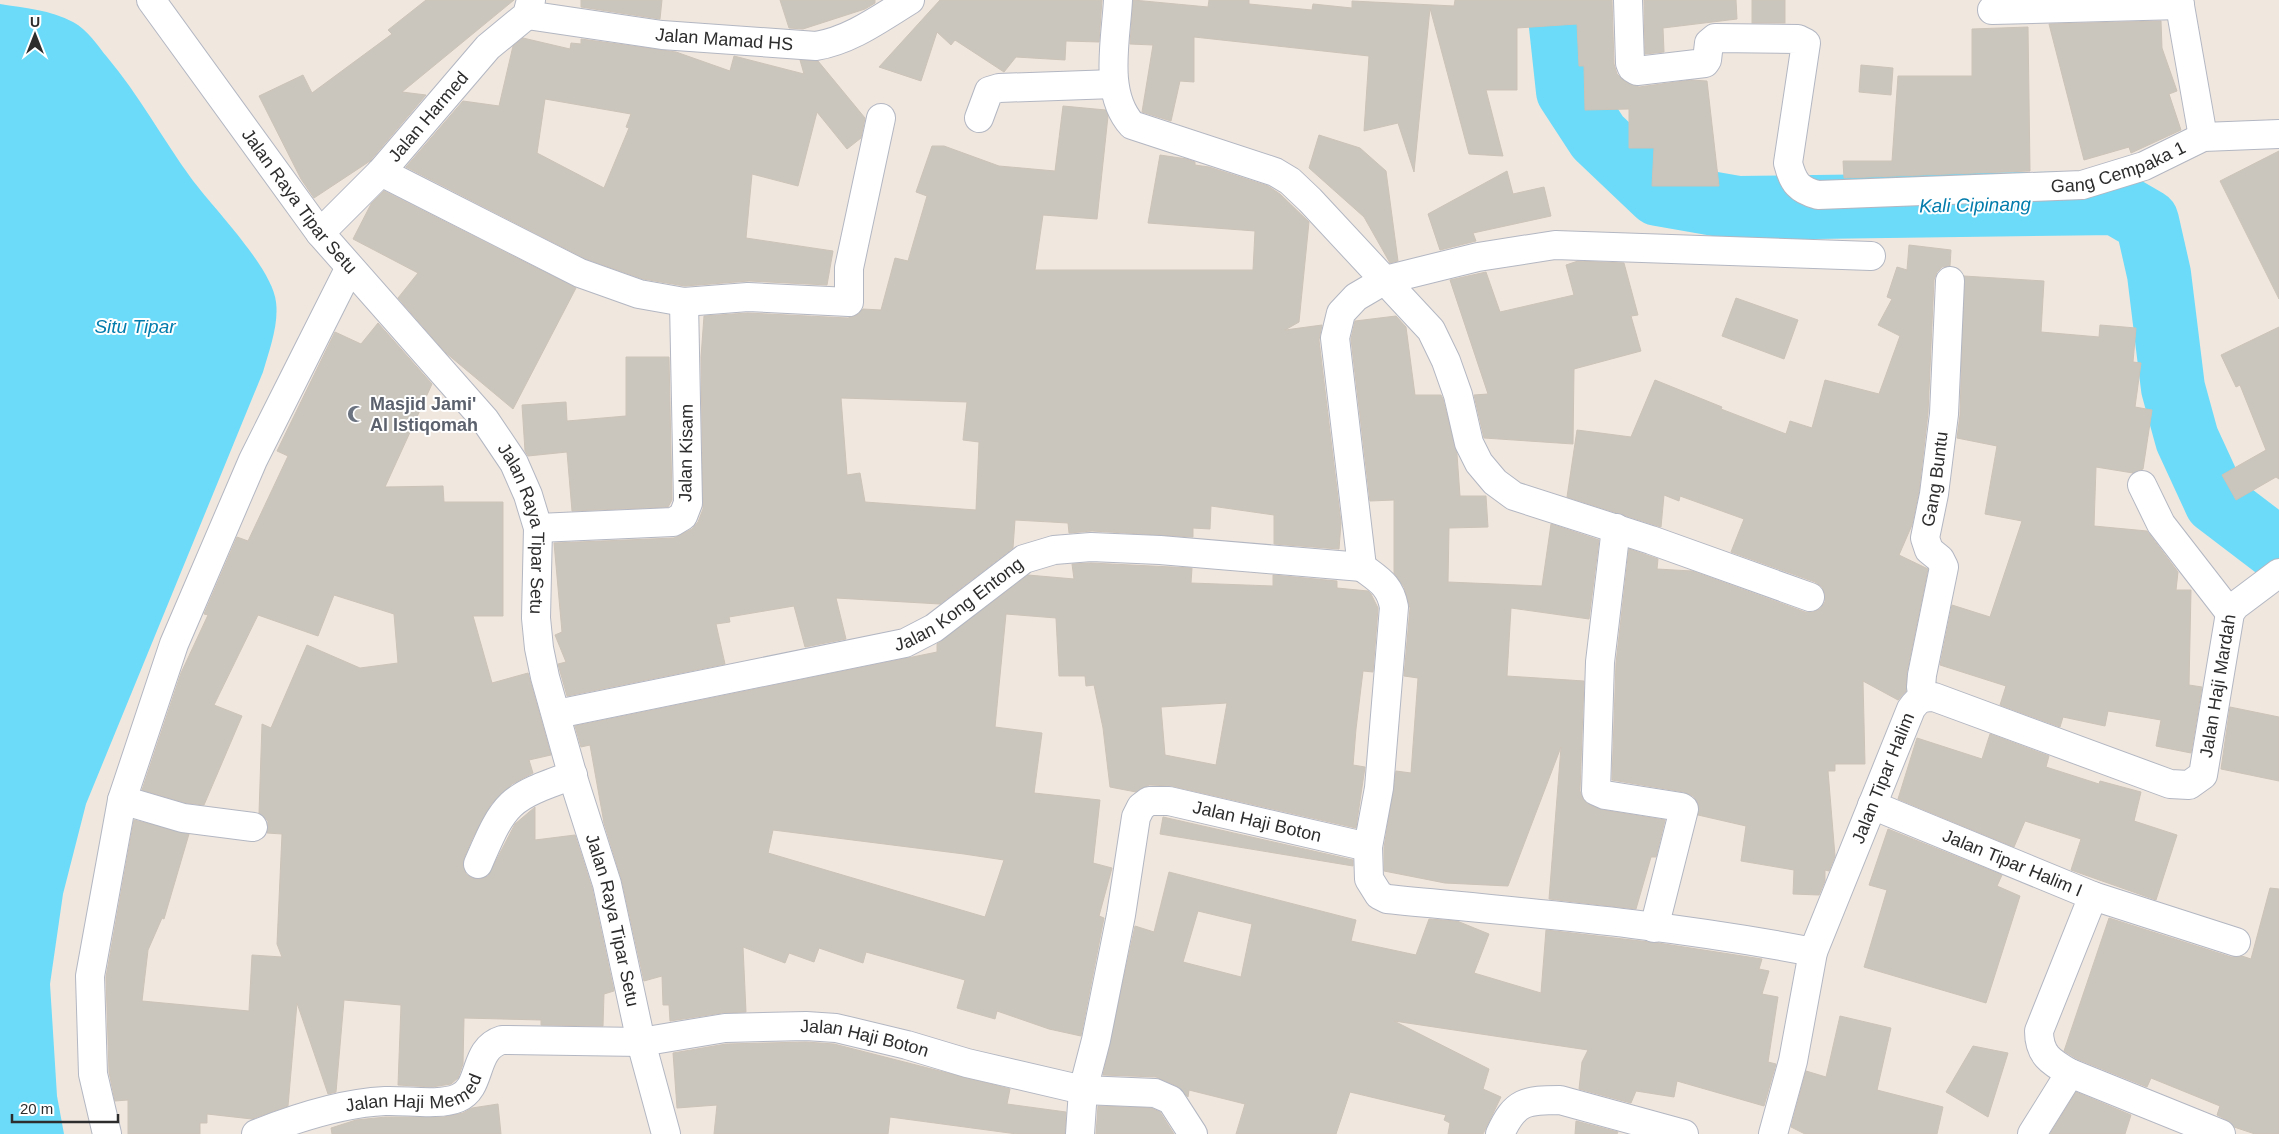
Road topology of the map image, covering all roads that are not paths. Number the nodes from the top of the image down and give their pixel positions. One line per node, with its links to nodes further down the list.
1 (151, 0): 15 (street, Jalan Raya Tipar Setu)
2 (910, 0): 7 (street, Jalan Mamad HS)
3 (1118, 0): 9 (street)
4 (1628, 0): 13 (street, Gang Cempaka 1)
5 (2179, 2): 8 (street); 13 (street)
6 (529, 8): 7 (street, Jalan Mamad HS); 14 (street, Jalan Harmed)
7 (877, 9)
8 (1992, 10)
9 (1114, 84): 11 (street); 18 (street)
10 (881, 118): 20 (street)
11 (979, 118)
12 (2279, 134): 13 (street, Gang Cempaka 1)
13 (2203, 137)
14 (380, 172): 15 (street, Jalan Harmed); 20 (street)
15 (320, 233): 17 (street, Jalan Raya Tipar Setu)
16 (1871, 256): 18 (street)
17 (349, 269): 22 (street, Jalan Raya Tipar Setu); 32 (street)
18 (1385, 280): 23 (street); 24 (street)
19 (1950, 281): 28 (street, Gang Buntu)
20 (684, 302): 22 (street, Jalan Kisam)
21 (2142, 485): 27 (street)
22 (538, 528): 29 (street, Jalan Raya Tipar Setu)
23 (1616, 528): 26 (street); 38 (street)
24 (1362, 567): 29 (street, Jalan Kong Entong); 35 (street)
25 (2279, 573): 27 (street, Jalan Haji Mardah)
26 (1810, 597)
27 (2233, 610): 31 (street, Jalan Haji Mardah)
28 (1923, 697): 31 (street, Jalan Tipar Halim); 33 (street, Jalan Tipar Halim)
29 (557, 714): 30 (street, Jalan Raya Tipar Setu)
30 (573, 775): 36 (street); 41 (street, Jalan Raya Tipar Setu)
31 (2189, 785)
32 (122, 800): 34 (street); 44 (street)
33 (1872, 805): 37 (street, Jalan Tipar Halim I); 40 (street, Jalan Tipar Halim)
34 (253, 827)
35 (1368, 847): 38 (street); 43 (street, Jalan Haji Boton)
36 (478, 864)
37 (2093, 896): 39 (street); 42 (street, Jalan Tipar Halim I)
38 (1654, 928): 40 (street)
39 (2236, 942)
40 (1813, 952): 51 (street, Jalan Tipar Halim)
41 (641, 1042): 43 (street, Jalan Haji Boton); 45 (street, Jalan Haji Memed); 46 (street, Jalan Raya Tipar Setu)
42 (2070, 1073): 52 (street); 53 (street, Jalan Tipar Halim I)
43 (1083, 1090): 47 (street); 48 (street, Jalan Haji Boton)
44 (107, 1134)
45 (256, 1134)
46 (666, 1134)
47 (1080, 1134)
48 (1193, 1134)
49 (1500, 1134): 50 (street)
50 (1684, 1134)
51 (1773, 1134)
52 (2032, 1134)
53 (2221, 1134)

